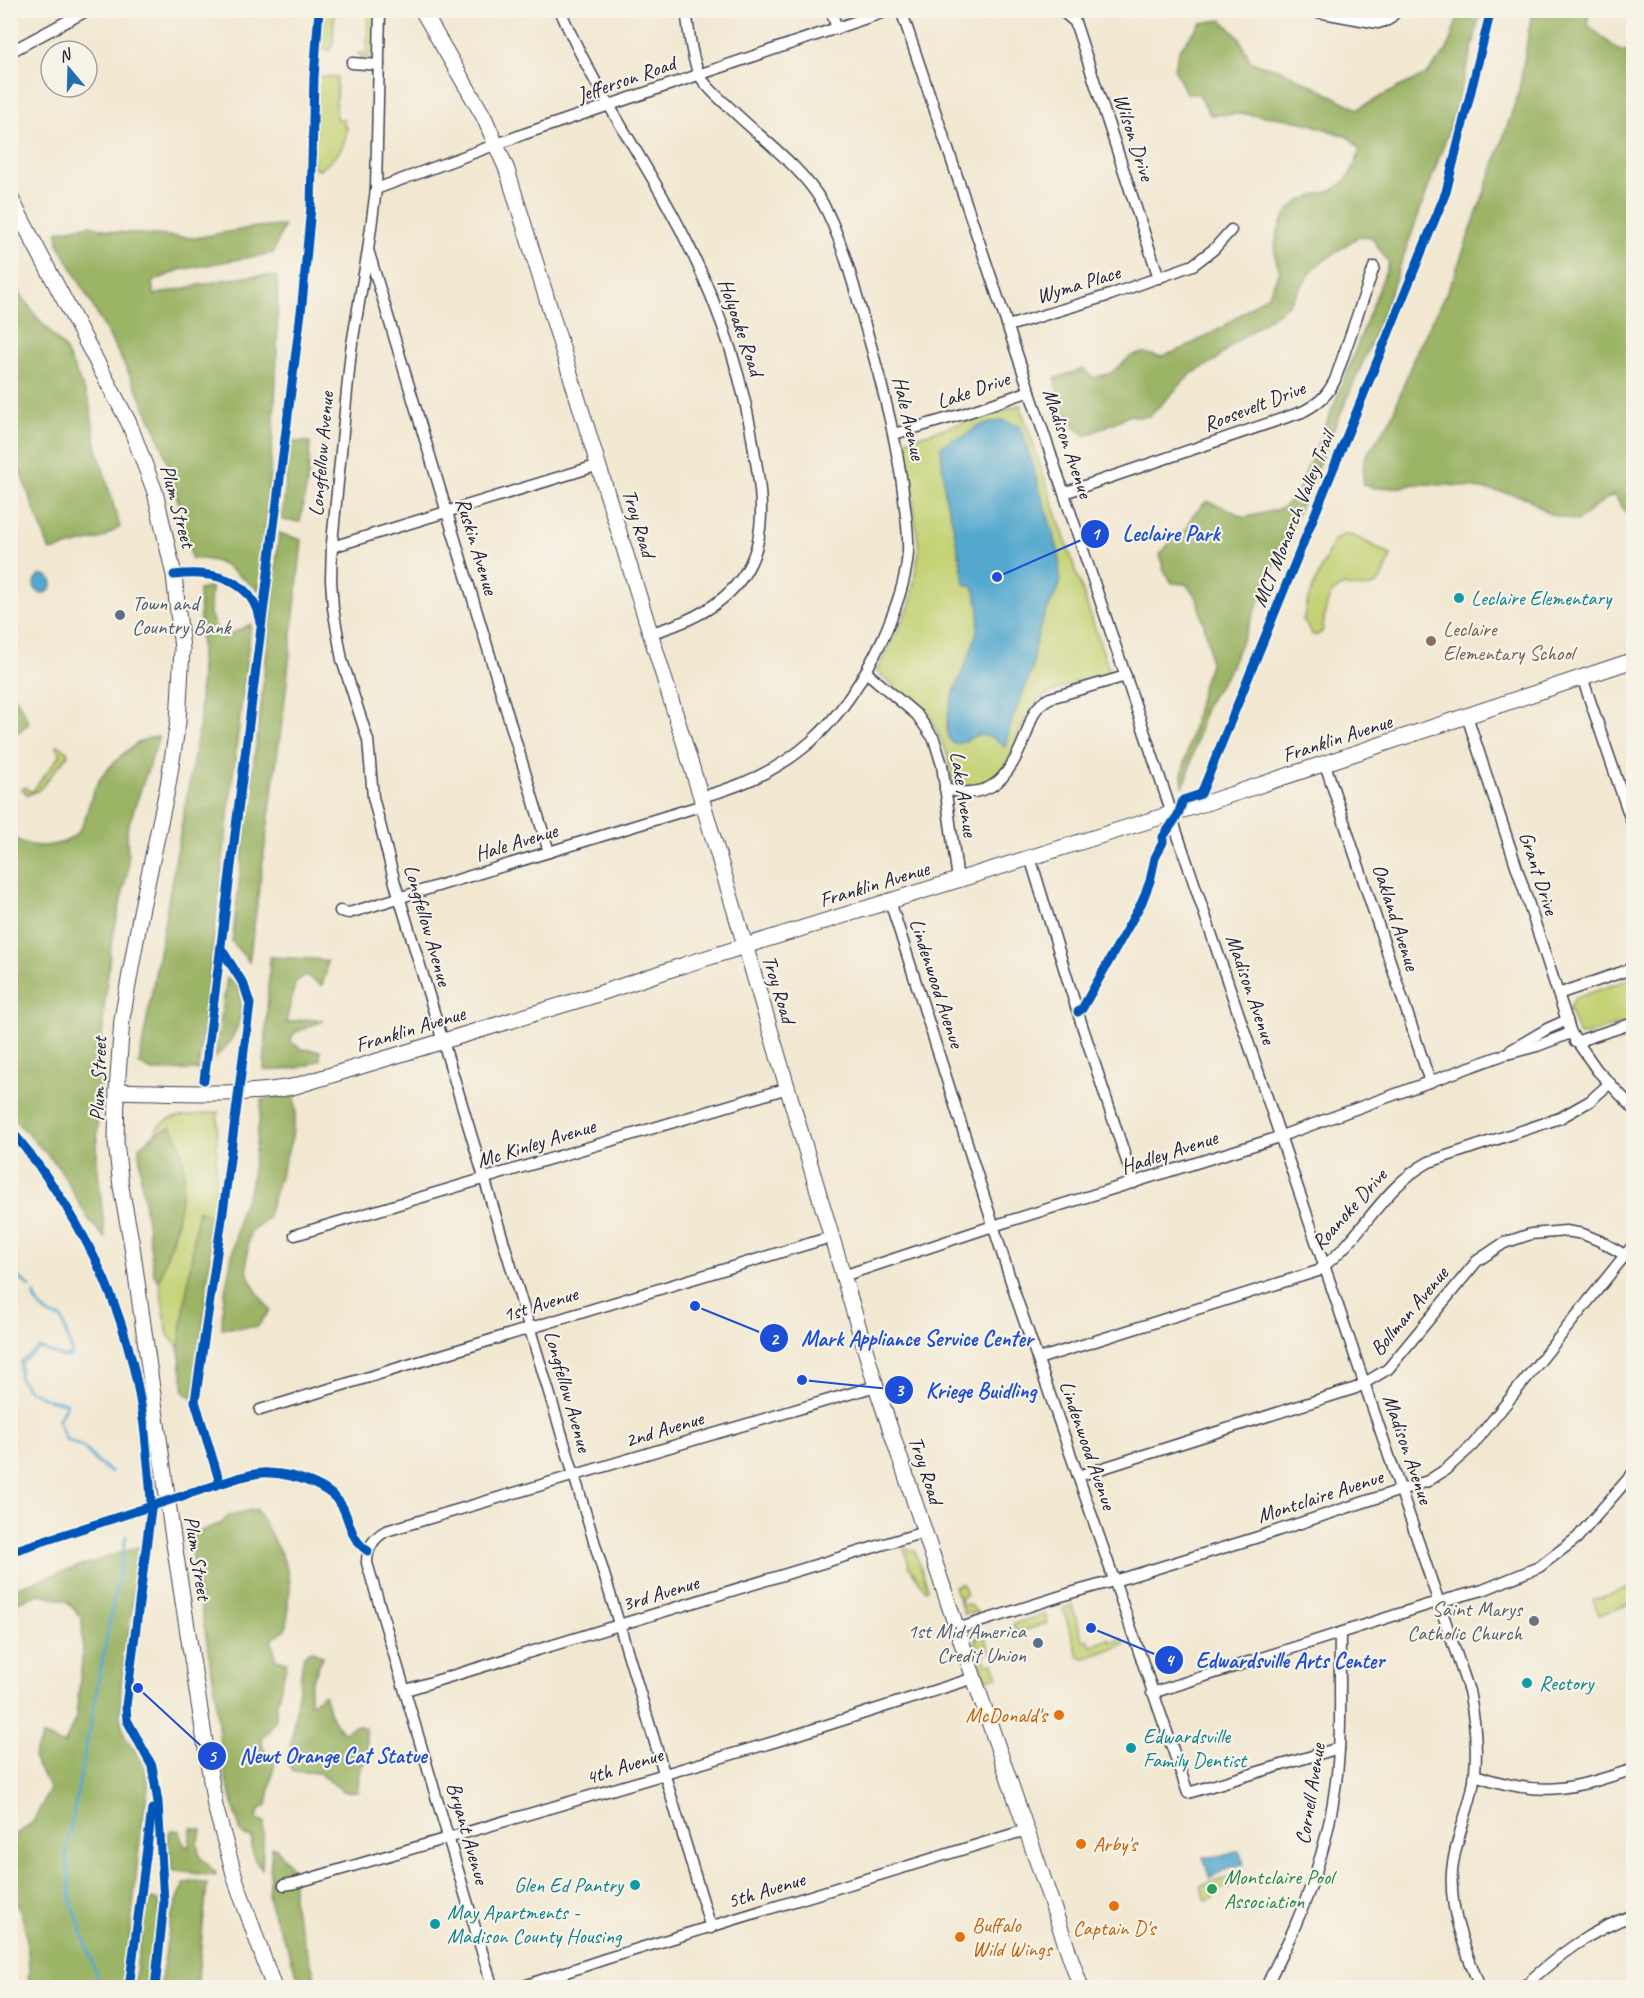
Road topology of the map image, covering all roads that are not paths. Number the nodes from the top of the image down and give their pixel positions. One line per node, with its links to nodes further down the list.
1 (88, 10): 14 (street)
2 (380, 10): 16 (street, Longfellow Avenue)
3 (560, 10): 18 (street, Holyoake Road)
4 (686, 10): 17 (street, Hale Avenue)
5 (831, 10): 13 (street)
6 (890, 10): 13 (street, Jefferson Road)
7 (901, 10): 26 (street, Madison Avenue)
8 (1050, 10): 11 (street)
9 (1307, 10): 10 (street)
10 (1398, 10)
11 (1066, 11): 25 (street, Wilson Drive)
12 (428, 12): 19 (main road, Troy Road)
13 (837, 28): 17 (street, Jefferson Road)
14 (10, 52)
15 (352, 63): 16 (street)
16 (379, 65): 20 (street, Longfellow Avenue)
17 (700, 75): 18 (street, Jefferson Road); 28 (street, Hale Avenue)
18 (609, 106): 19 (street, Jefferson Road); 33 (street, Holyoake Road)
19 (496, 144): 20 (street, Jefferson Road); 29 (main road, Troy Road)
20 (376, 189): 23 (street, Longfellow Avenue)
21 (10, 197): 61 (main road, Plum Street)
22 (1231, 230): 25 (street, Wyma Place)
23 (368, 250): 31 (street, Ruskin Avenue); 32 (street, Longfellow Avenue)
24 (1374, 267): 30 (street, Roosevelt Drive)
25 (1159, 278): 26 (street, Wyma Place)
26 (1008, 326): 27 (street, Madison Avenue)
27 (1030, 391): 28 (street, Lake Drive); 30 (street, Madison Avenue)
28 (894, 434): 35 (street, Hale Avenue)
29 (599, 465): 31 (street); 33 (main road, Troy Road)
30 (1064, 493): 36 (street, Madison Avenue)
31 (446, 511): 32 (street); 44 (street, Ruskin Avenue)
32 (332, 547): 47 (street, Longfellow Avenue)
33 (651, 633): 41 (main road, Troy Road)
34 (1634, 660): 37 (main road, Franklin Avenue)
35 (866, 672): 40 (street, Lake Avenue); 41 (street, Hale Avenue)
36 (1126, 676): 40 (street); 42 (street, Madison Avenue)
37 (1582, 677): 38 (main road, Franklin Avenue); 43 (street)
38 (1467, 716): 39 (main road, Franklin Avenue); 52 (street, Grant Drive)
39 (1325, 764): 42 (main road, Franklin Avenue); 58 (street, Oakland Avenue)
40 (945, 789): 46 (street, Lake Avenue)
41 (702, 801): 44 (street, Hale Avenue); 50 (main road, Troy Road)
42 (1172, 813): 45 (main road, Franklin Avenue); 63 (street, Madison Avenue)
43 (1634, 829)
44 (549, 852): 47 (street, Hale Avenue)
45 (1030, 857): 46 (main road, Franklin Avenue); 65 (street)
46 (958, 880): 48 (main road, Franklin Avenue)
47 (399, 898): 49 (street, Hale Avenue); 56 (street, Longfellow Avenue)
48 (890, 901): 50 (main road, Franklin Avenue); 66 (street, Lindenwood Avenue)
49 (340, 911)
50 (744, 946): 56 (main road, Franklin Avenue); 60 (main road, Troy Road)
51 (1634, 968): 52 (street)
52 (1558, 994): 53 (street, Grant Drive)
53 (1566, 1020): 55 (street, Grant Drive); 57 (street, Hadley Avenue)
54 (1634, 1023): 55 (street, Hadley Avenue)
55 (1573, 1038): 57 (street, Hadley Avenue); 59 (street)
56 (442, 1042): 61 (main road, Franklin Avenue); 64 (street, Longfellow Avenue)
57 (1503, 1055): 58 (street, Hadley Avenue)
58 (1430, 1082): 63 (street, Hadley Avenue)
59 (1610, 1083): 62 (street); 71 (street, Roanoke Drive)
60 (788, 1088): 64 (street, Mc Kinley Avenue); 68 (main road, Troy Road)
61 (117, 1091): 101 (main road, Plum Street)
62 (1634, 1109)
63 (1281, 1135): 65 (street, Hadley Avenue); 71 (street, Madison Avenue)
64 (484, 1179): 67 (street, Mc Kinley Avenue); 73 (street, Longfellow Avenue)
65 (1134, 1183): 66 (street, Hadley Avenue)
66 (993, 1226): 72 (street, Hadley Avenue); 74 (street, Lindenwood Avenue)
67 (295, 1235)
68 (831, 1237): 72 (main road, Troy Road); 73 (street, 1st Avenue)
69 (1634, 1244): 70 (street, Montclaire Avenue)
70 (1625, 1255): 75 (street, Bollman Avenue); 81 (street, Montclaire Avenue)
71 (1325, 1265): 74 (street, Roanoke Drive); 75 (street, Madison Avenue)
72 (843, 1276): 76 (main road, Troy Road)
73 (529, 1328): 77 (street, 1st Avenue); 79 (street, Longfellow Avenue)
74 (1038, 1359): 80 (street, Lindenwood Avenue)
75 (1366, 1383): 80 (street, Bollman Avenue); 81 (street, Madison Avenue)
76 (876, 1386): 79 (street, 2nd Avenue); 82 (main road, Troy Road)
77 (260, 1410)
78 (1634, 1472): 85 (street)
79 (573, 1476): 83 (street, 2nd Avenue); 86 (street, Longfellow Avenue)
80 (1078, 1476): 84 (street, Lindenwood Avenue)
81 (1402, 1490): 84 (street, Montclaire Avenue); 85 (street, Madison Avenue)
82 (924, 1532): 86 (street, 3rd Avenue); 87 (main road, Troy Road)
83 (368, 1551): 90 (street, Bryant Avenue)
84 (1113, 1580): 87 (street, Montclaire Avenue); 91 (street, Lindenwood Avenue)
85 (1440, 1602): 88 (street); 95 (street, Madison Avenue)
86 (619, 1626): 90 (street, 3rd Avenue); 94 (street, Longfellow Avenue)
87 (957, 1629): 89 (main road, Troy Road)
88 (1340, 1633): 91 (street); 92 (street, Cornell Avenue)
89 (974, 1678): 94 (street, 4th Avenue); 96 (main road, Troy Road)
90 (406, 1690): 97 (street, Bryant Avenue)
91 (1152, 1693): 92 (street, Lindenwood Avenue)
92 (1339, 1748): 105 (street, Cornell Avenue)
93 (1634, 1768): 95 (street)
94 (664, 1774): 97 (street, 4th Avenue); 100 (street, Longfellow Avenue)
95 (1475, 1775): 106 (street, Madison Avenue)
96 (1026, 1830): 100 (street, 5th Avenue); 104 (main road, Troy Road)
97 (450, 1838): 98 (street, 4th Avenue); 102 (street, Bryant Avenue)
98 (284, 1885)
99 (1634, 1915): 107 (street)
100 (711, 1928): 103 (street, 5th Avenue)
101 (274, 1988)
102 (494, 1988)
103 (518, 1988)
104 (1081, 1988)
105 (1266, 1988)
106 (1479, 1988)
107 (1522, 1988)

